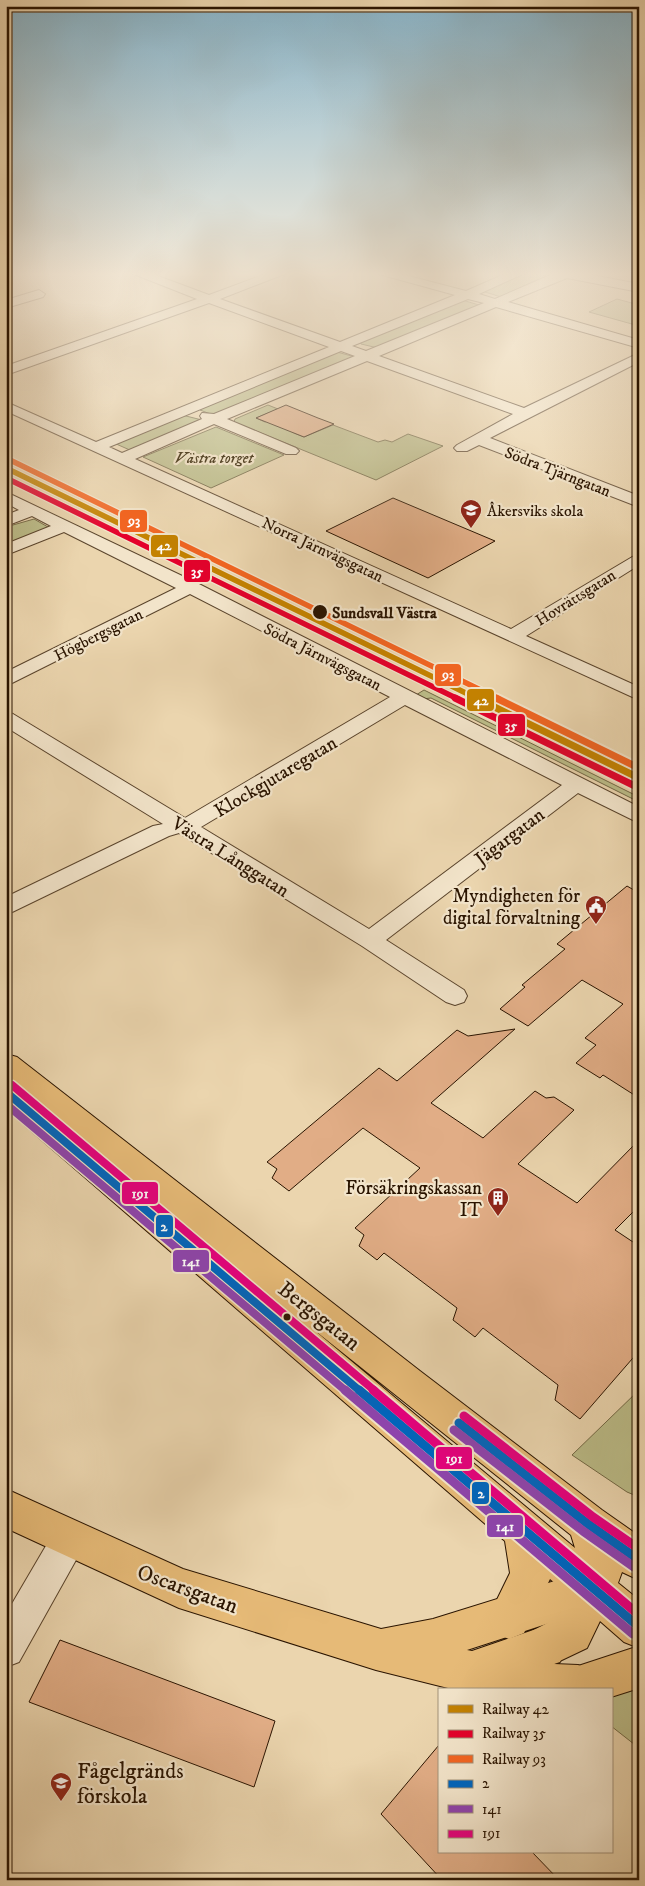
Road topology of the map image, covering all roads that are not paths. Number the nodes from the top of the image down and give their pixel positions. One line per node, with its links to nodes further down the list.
1 (37, 361): 6 (street)
2 (304, 361): 8 (street)
3 (354, 361): 10 (street)
4 (384, 361): 9 (street)
5 (631, 361): 9 (street)
6 (6, 372)
7 (6, 406): 12 (street, Norra Järnvägsgatan)
8 (189, 409): 10 (street); 12 (street)
9 (525, 413): 11 (street)
10 (214, 419): 14 (street); 15 (street)
11 (478, 439): 13 (street); 17 (street, Södra Tjärngatan)
12 (96, 447): 15 (street, Norra Järnvägsgatan)
13 (462, 448)
14 (291, 450)
15 (122, 459): 24 (street, Norra Järnvägsgatan)
16 (6, 497): 18 (street, Södra Järnvägsgatan)
17 (639, 502)
18 (32, 510): 19 (street); 20 (street, Södra Järnvägsgatan)
19 (6, 520)
20 (65, 526): 21 (street); 23 (street, Södra Järnvägsgatan)
21 (6, 550)
22 (639, 558): 24 (street, Hovrättsgatan)
23 (190, 587): 25 (street, Högbergsgatan); 27 (street, Södra Järnvägsgatan)
24 (512, 636): 26 (street, Norra Järnvägsgatan)
25 (6, 680)
26 (639, 694)
27 (404, 697): 29 (street, Södra Järnvägsgatan); 31 (street, Klockgjutaregatan)
28 (6, 718): 31 (street, Västra Långgatan)
29 (576, 785): 30 (street, Södra Järnvägsgatan); 33 (street, Jägargatan)
30 (639, 816)
31 (183, 826): 32 (street, Klockgjutaregatan); 33 (street, Västra Långgatan)
32 (6, 907)
33 (370, 940): 34 (street, Västra Långgatan)
34 (455, 996)
35 (6, 1064): 38 (main road, Bergsgatan)
36 (6, 1092): 39 (main road, Bergsgatan)
37 (6, 1508): 40 (main road, Oscarsgatan)
38 (588, 1524): 41 (main road, Bergsgatan); 42 (main road)
39 (524, 1534): 42 (main road, Bergsgatan); 43 (main road)
40 (69, 1539): 44 (street); 45 (main road, Oscarsgatan)
41 (639, 1560)
42 (614, 1606): 43 (main road, Oscarsgatan); 47 (main road)
43 (509, 1618): 45 (main road, Oscarsgatan)
44 (6, 1649)
45 (376, 1649): 47 (main road, Oscarsgatan)
46 (639, 1670): 47 (main road, Oscarsgatan)
47 (470, 1673)

